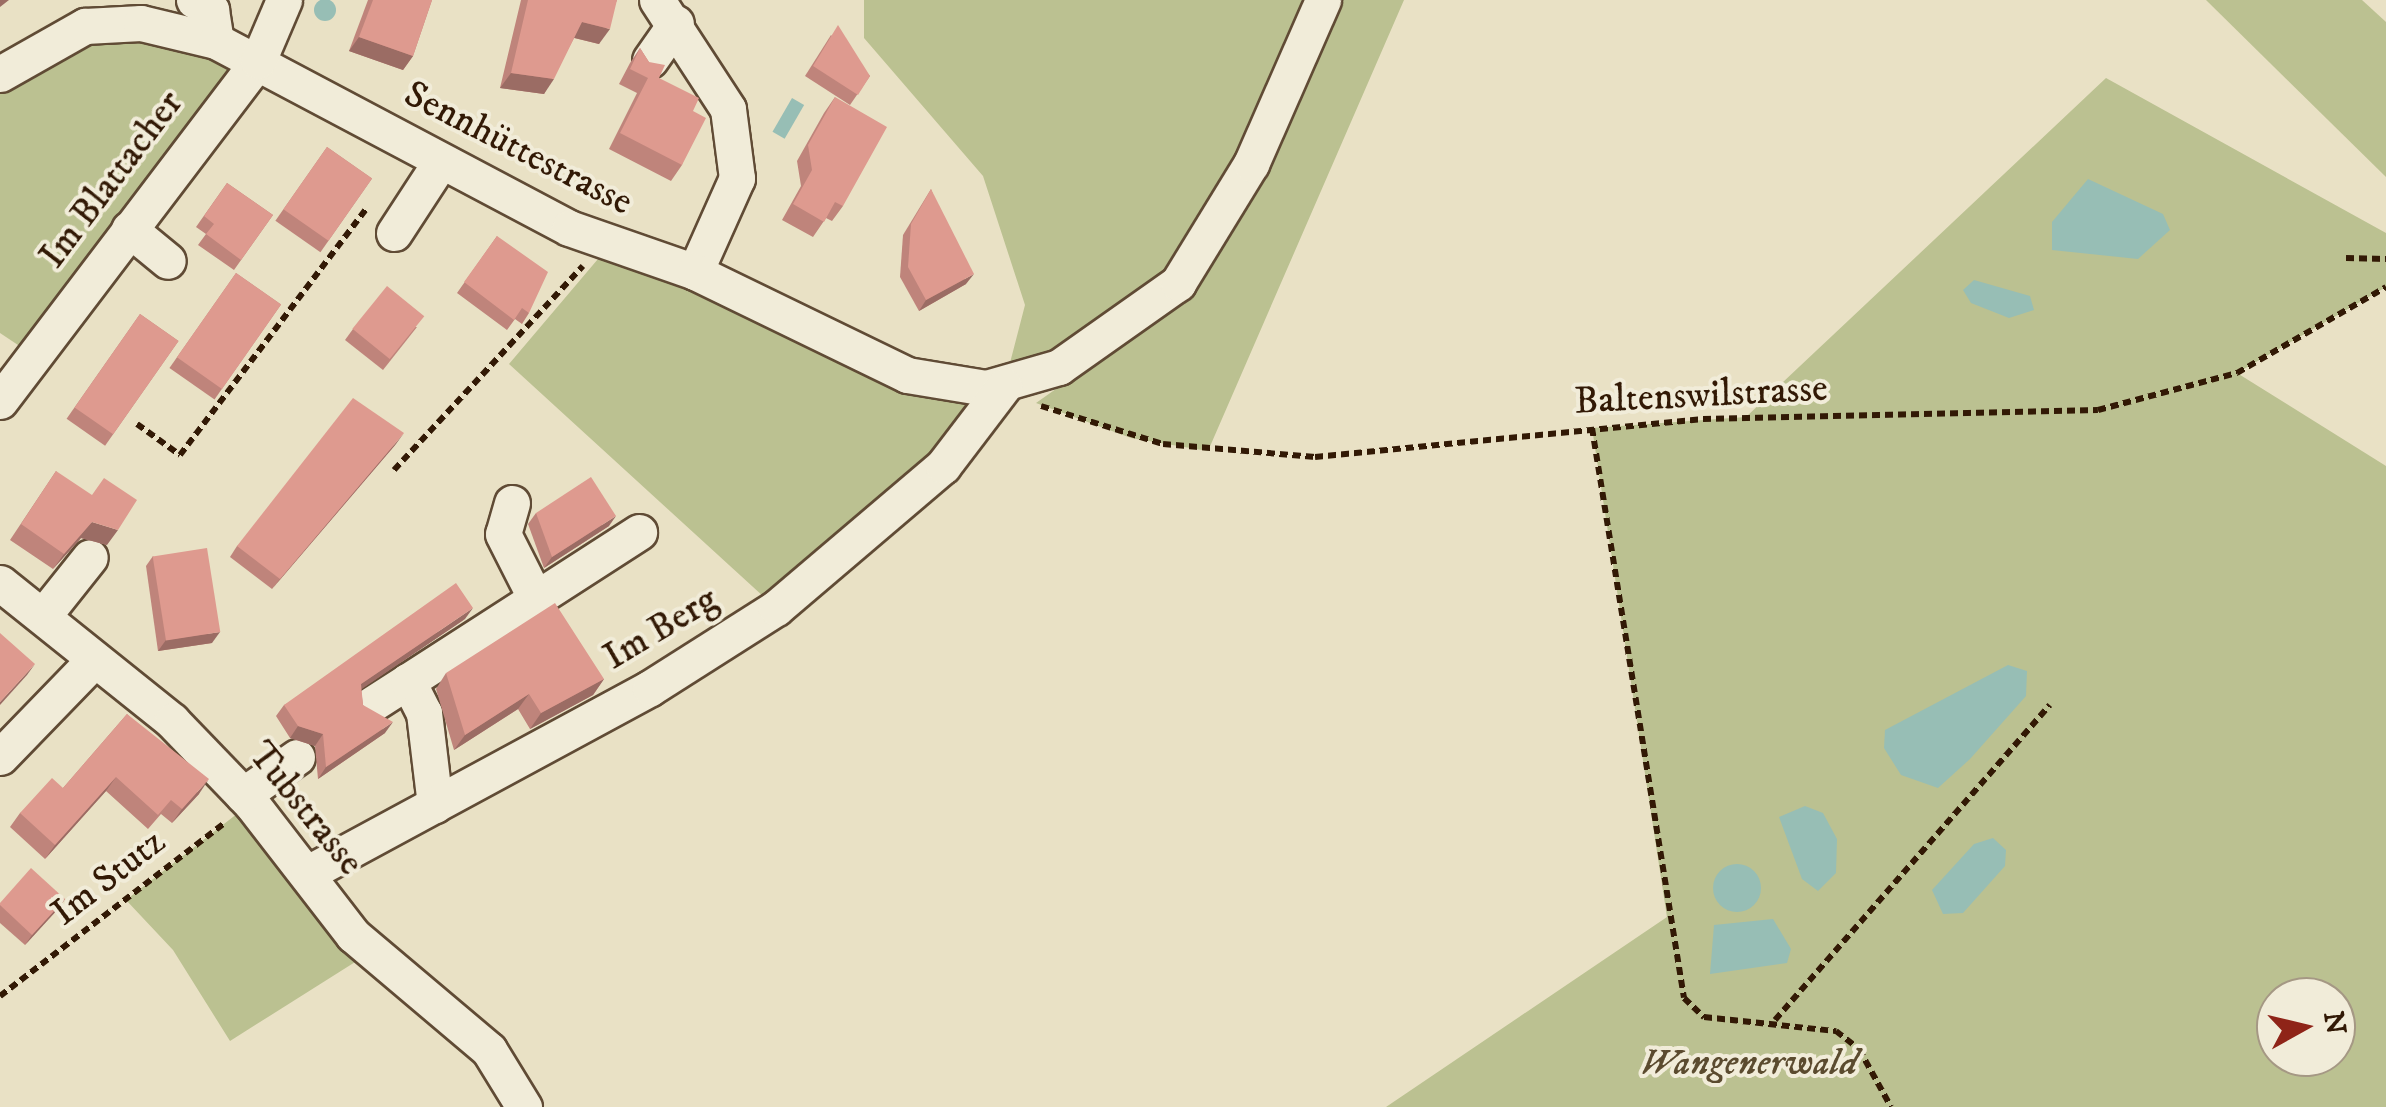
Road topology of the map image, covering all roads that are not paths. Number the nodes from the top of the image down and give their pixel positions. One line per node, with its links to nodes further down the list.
1 (194, 0): 5 (street)
2 (284, 0): 7 (street, Im Blattacher)
3 (1323, 0): 14 (street)
4 (667, 12): 6 (street); 13 (street)
5 (216, 41): 7 (street, Sennhüttestrasse); 8 (street, Sennhüttestrasse)
6 (650, 60)
7 (258, 61): 9 (street, Sennhüttestrasse); 10 (street, Im Blattacher)
8 (0, 74)
9 (441, 161): 11 (street); 13 (street, Sennhüttestrasse)
10 (129, 229): 12 (street); 15 (street, Im Blattacher)
11 (394, 232)
12 (168, 261)
13 (696, 272): 14 (street, Sennhüttestrasse)
14 (1004, 386): 28 (street, Im Berg)
15 (0, 401)
16 (512, 503): 20 (street)
17 (639, 532): 20 (street)
18 (90, 557): 21 (street)
19 (0, 583): 21 (street, Tubstrasse)
20 (536, 599): 23 (street)
21 (43, 616): 22 (street, Tubstrasse)
22 (94, 660): 25 (street); 27 (street, Tubstrasse)
23 (408, 682): 24 (street); 28 (street)
24 (372, 704)
25 (0, 757)
26 (297, 757): 27 (street)
27 (247, 799): 29 (street, Tubstrasse)
28 (435, 805): 29 (street, Im Berg)
29 (308, 874): 30 (street, Tubstrasse)
30 (524, 1107)

